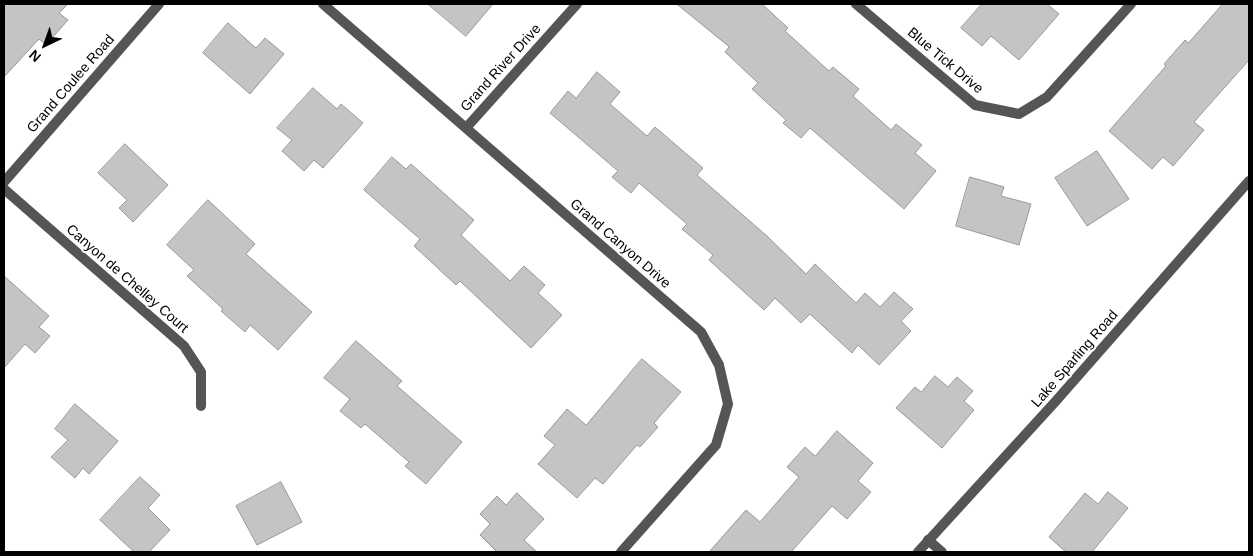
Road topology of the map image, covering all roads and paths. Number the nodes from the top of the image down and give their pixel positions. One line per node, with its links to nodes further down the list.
1 (159, 4): 8 (street, Grand Coulee Road)
2 (323, 4): 6 (street, Grand Canyon Drive)
3 (577, 4): 6 (street, Grand River Drive)
4 (856, 4): 5 (street, Blue Tick Drive)
5 (1131, 4)
6 (466, 128): 12 (street, Grand Canyon Drive)
7 (1249, 181): 11 (street, Lake Sparling Road)
8 (4, 182)
9 (4, 189): 10 (street, Canyon de Chelley Court)
10 (201, 406)
11 (928, 540): 13 (street, Lake Sparling Road); 14 (street)
12 (622, 552)
13 (918, 552)
14 (942, 552)

